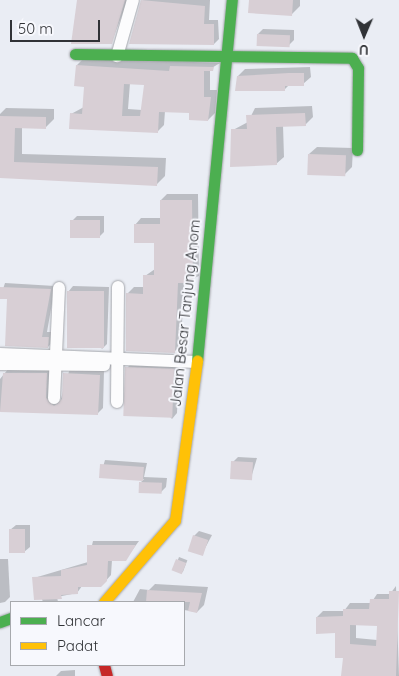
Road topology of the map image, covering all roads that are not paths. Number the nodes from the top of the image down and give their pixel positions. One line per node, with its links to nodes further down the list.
1 (133, 0): 4 (street)
2 (232, 0): 5 (main road, Jalan Besar Tanjung Anom)
3 (75, 54): 4 (main road)
4 (117, 56): 5 (main road)
5 (227, 59): 6 (main road); 13 (main road, Jalan Besar Tanjung Anom)
6 (357, 150)
7 (118, 287): 11 (street)
8 (58, 288): 10 (street)
9 (0, 354): 10 (street)
10 (56, 360): 11 (street); 12 (street); 14 (street)
11 (117, 362): 13 (street); 15 (street)
12 (0, 364)
13 (197, 366): 16 (main road, Jalan Besar Tanjung Anom)
14 (54, 398)
15 (116, 402)
16 (105, 601)

